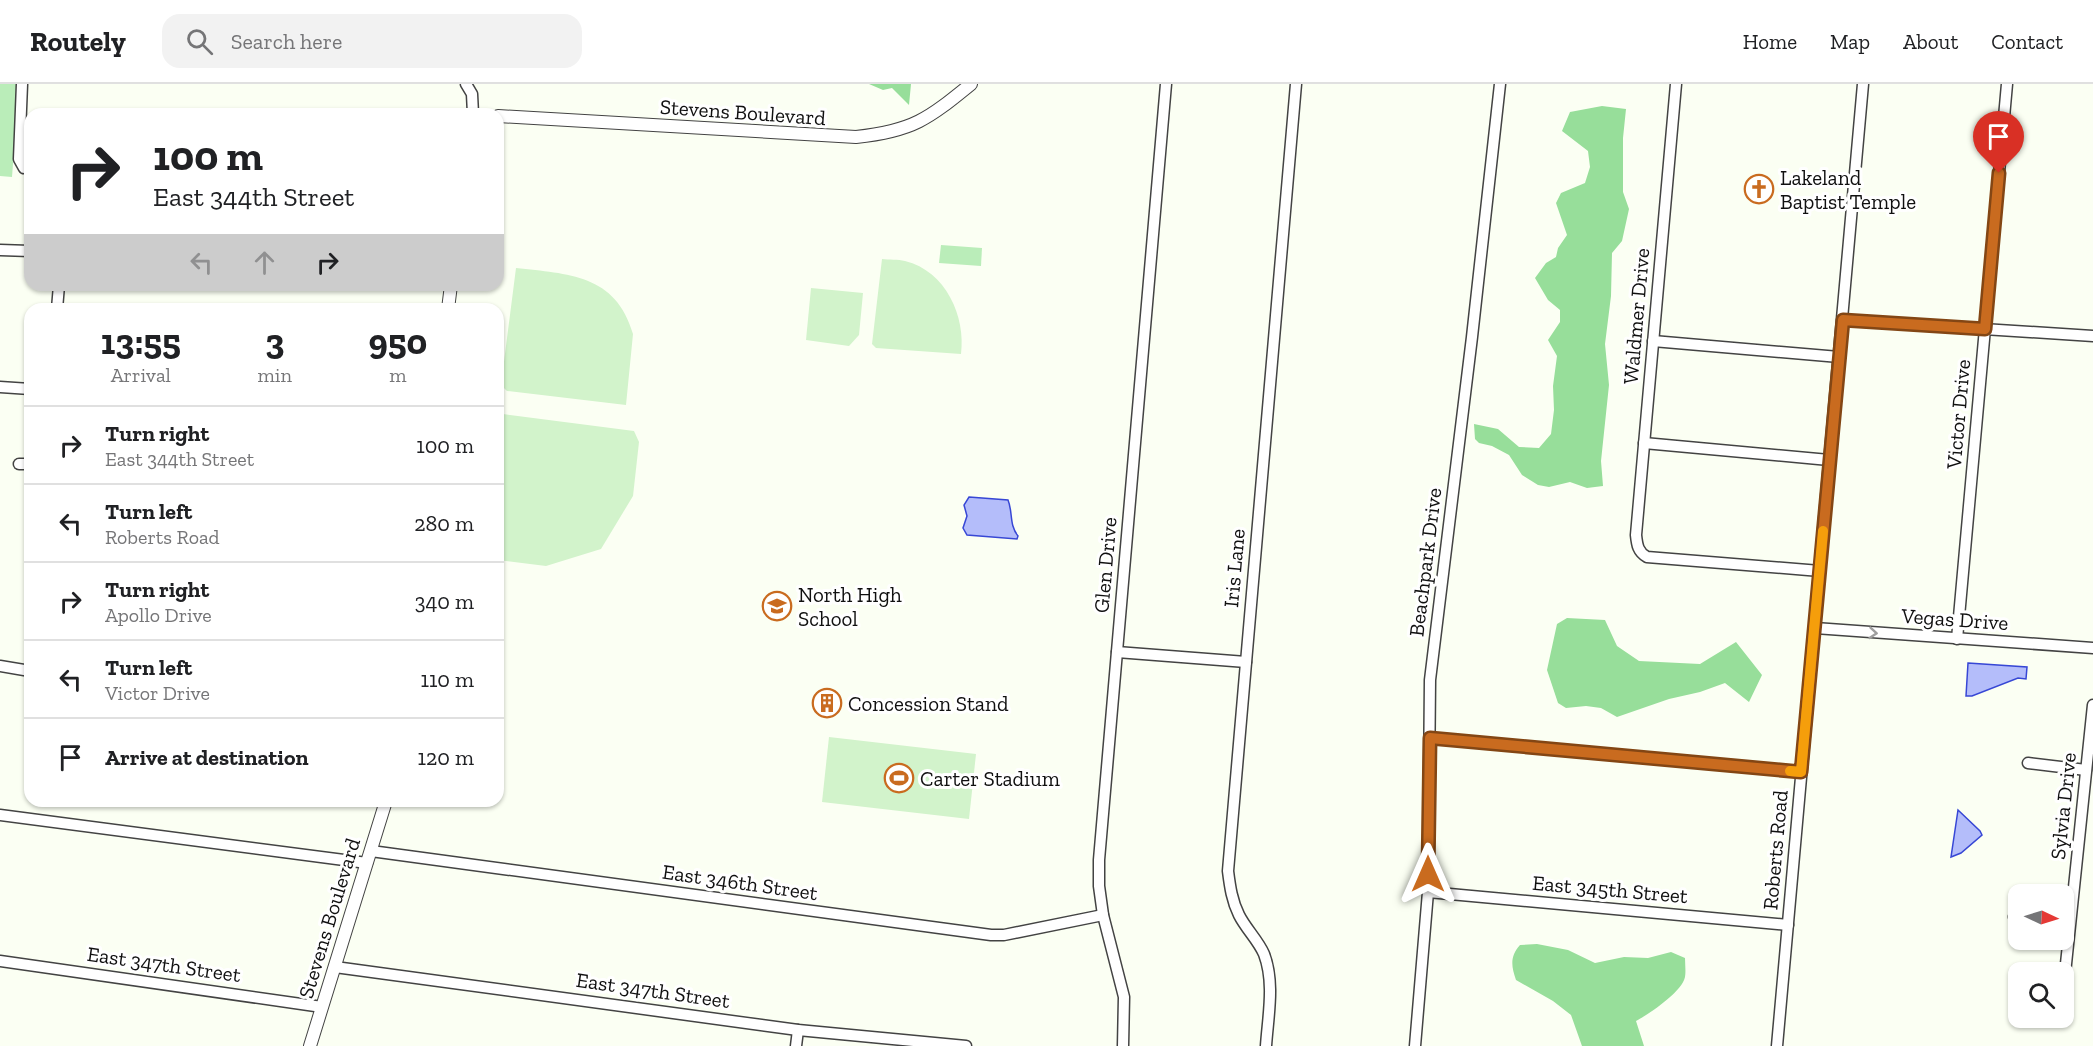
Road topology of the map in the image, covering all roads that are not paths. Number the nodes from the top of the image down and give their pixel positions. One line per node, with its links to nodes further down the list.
1 (22, 84): 12 (street)
2 (466, 84): 10 (street)
3 (971, 84): 11 (street, Stevens Boulevard)
4 (1166, 84): 28 (street, Glen Drive)
5 (1296, 84): 29 (street, Iris Lane)
6 (1500, 84): 33 (street, Beachpark Drive)
7 (1676, 84): 18 (street, Waldmer Drive)
8 (1863, 84): 15 (street, Roberts Road)
9 (2007, 84): 16 (street, Victor Drive)
10 (473, 108)
11 (504, 116)
12 (24, 168)
13 (0, 250): 14 (street)
14 (24, 251)
15 (1843, 320): 16 (street); 19 (street, Roberts Road)
16 (1985, 329): 17 (street); 26 (street, Victor Drive)
17 (2093, 336)
18 (1653, 341): 19 (street); 22 (street, Waldmer Drive)
19 (1839, 357): 23 (street, Roberts Road)
20 (0, 387): 21 (street)
21 (24, 388)
22 (1644, 443): 23 (street); 24 (street, Waldmer Drive)
23 (1829, 460): 24 (street, Roberts Road)
24 (1820, 571): 25 (street, Roberts Road)
25 (1815, 628): 26 (street, Vegas Drive, one-way to 26); 36 (street, Roberts Road)
26 (1957, 639): 27 (street, Vegas Drive)
27 (2093, 648)
28 (1117, 652): 29 (street); 42 (street, Glen Drive)
29 (1246, 662): 52 (street, Iris Lane)
30 (0, 666): 31 (street)
31 (24, 670)
32 (2093, 705): 35 (street, Sylvia Drive)
33 (1430, 738): 36 (street); 41 (street, Beachpark Drive)
34 (2028, 763): 35 (street)
35 (2086, 770): 40 (street, Sylvia Drive)
36 (1801, 772): 43 (street, Roberts Road)
37 (384, 807): 39 (street, Stevens Boulevard)
38 (0, 815): 39 (street, East 346th Street)
39 (369, 857): 42 (street, East 346th Street); 45 (street, Stevens Boulevard)
40 (2072, 884)
41 (1428, 892): 43 (street, East 345th Street); 53 (street, Beachpark Drive)
42 (1103, 915): 51 (street, Glen Drive)
43 (1788, 925): 54 (street, Roberts Road)
44 (0, 961): 46 (street, East 347th Street)
45 (335, 967): 46 (street, Stevens Boulevard); 47 (street, East 347th Street)
46 (322, 1007): 48 (street, Stevens Boulevard)
47 (798, 1030): 49 (street); 50 (street, East 347th Street)
48 (309, 1046)
49 (796, 1046)
50 (966, 1046)
51 (1123, 1046)
52 (1266, 1046)
53 (1415, 1046)
54 (1777, 1046)

